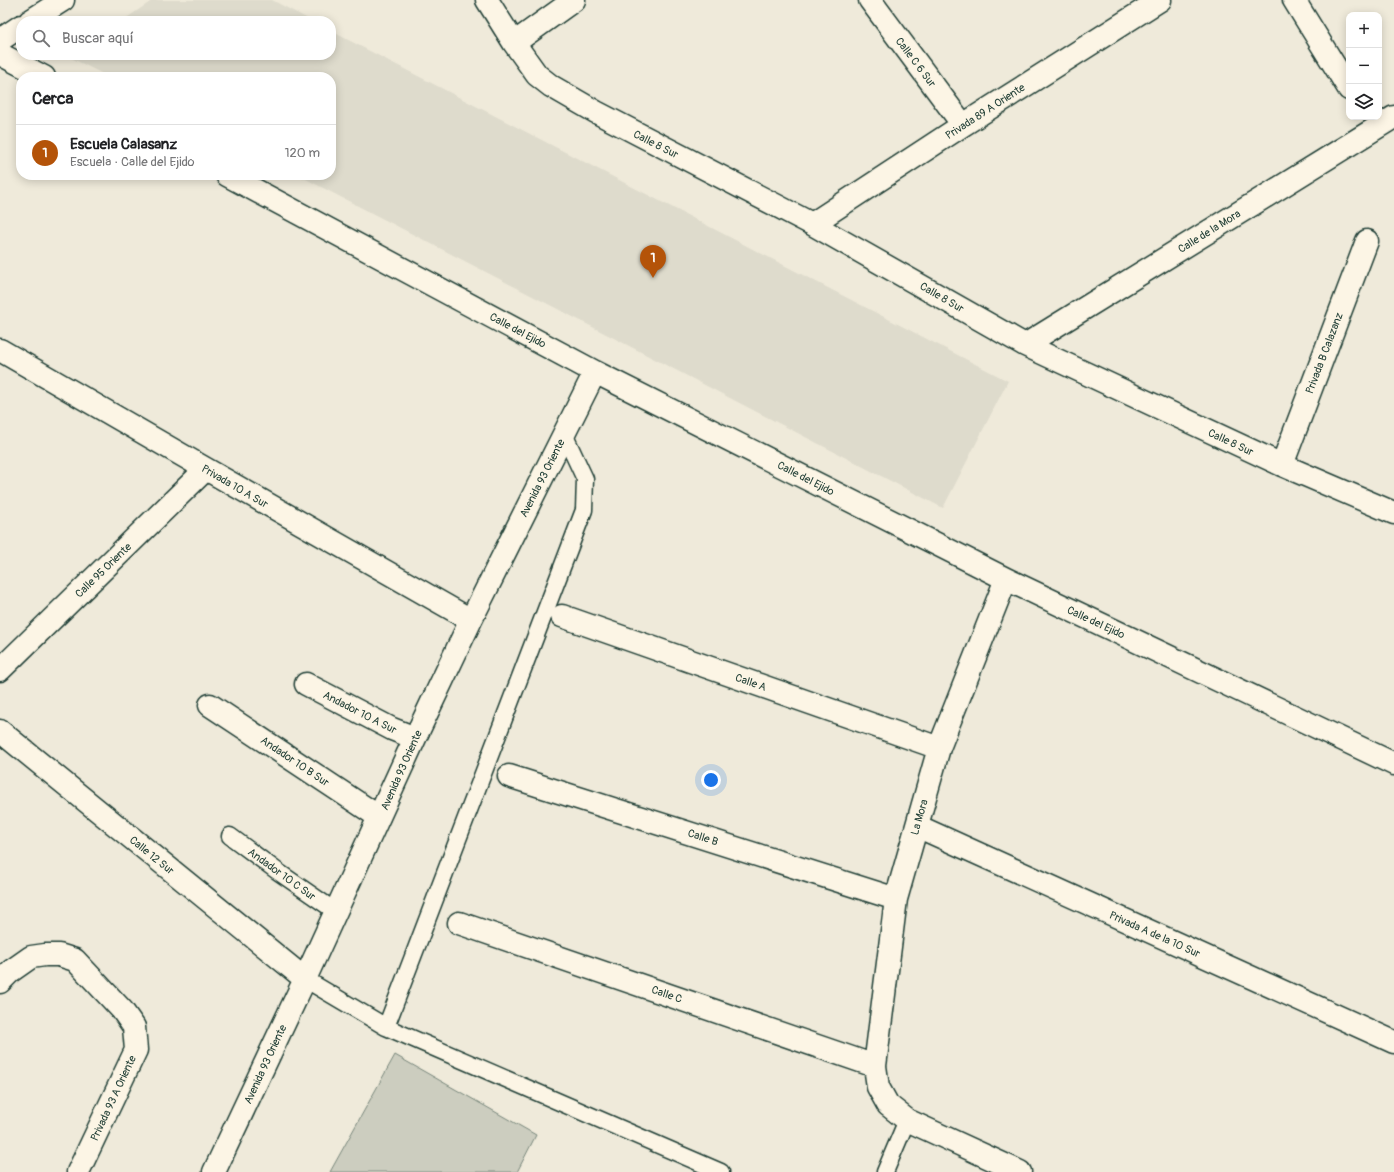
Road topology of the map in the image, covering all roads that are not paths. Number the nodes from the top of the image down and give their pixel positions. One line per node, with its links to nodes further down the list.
1 (63, 0): 7 (street)
2 (488, 0): 10 (street, Calle 8 Sur)
3 (574, 0): 10 (street)
4 (870, 0): 16 (street, Calle C 6 Sur)
5 (1160, 0): 16 (street, Privada 89 A Oriente)
6 (1294, 0): 13 (street)
7 (38, 16)
8 (16, 29): 9 (street)
9 (0, 40)
10 (514, 43): 18 (street, Calle 8 Sur)
11 (0, 54): 12 (street)
12 (34, 72)
13 (1346, 85)
14 (1394, 117): 15 (street, Calle de la Mora)
15 (1370, 123): 20 (street, Calle de la Mora)
16 (963, 125): 18 (street, Privada 89 A Oriente)
17 (236, 180): 22 (street, Calle del Ejido)
18 (812, 224): 20 (street, Calle 8 Sur)
19 (1367, 241): 24 (street, Privada B Calazanz)
20 (1025, 345): 24 (street, Calle 8 Sur)
21 (0, 350): 25 (street, Privada 10 A Sur)
22 (595, 372): 23 (street, Avenida 93 Oriente); 27 (street, Calle del Ejido)
23 (564, 434): 29 (street, Avenida 93 Oriente); 46 (lane)
24 (1282, 465): 26 (street, Calle 8 Sur)
25 (206, 469): 29 (street, Privada 10 A Sur); 30 (street, Calle 95 Oriente)
26 (1394, 513)
27 (1006, 579): 35 (street, La Mora); 36 (street, Calle del Ejido)
28 (562, 616): 35 (street, Calle A)
29 (471, 620): 34 (street, Avenida 93 Oriente)
30 (0, 670)
31 (306, 684): 34 (street, Andador 10 A Sur)
32 (210, 705): 38 (street, Andador 10 B Sur)
33 (0, 731): 44 (street, Calle 12 Sur)
34 (415, 738): 38 (street, Avenida 93 Oriente)
35 (939, 748): 39 (street, La Mora)
36 (1394, 764)
37 (509, 776): 41 (street, Calle B)
38 (379, 817): 42 (street, Avenida 93 Oriente)
39 (917, 826): 41 (street, La Mora); 47 (street, Privada A de la 10 Sur)
40 (230, 836): 42 (lane, Andador 10 C Sur)
41 (896, 899): 48 (street, La Mora)
42 (335, 911): 44 (street, Avenida 93 Oriente)
43 (459, 923): 48 (street, Calle C)
44 (305, 980): 46 (lane); 51 (street, Avenida 93 Oriente)
45 (0, 982): 50 (street, Privada 93 A Oriente)
46 (386, 1027): 52 (lane)
47 (1394, 1042)
48 (875, 1066): 49 (street, La Mora)
49 (907, 1120): 53 (lane); 54 (street, La Mora)
50 (78, 1172)
51 (214, 1172)
52 (721, 1172)
53 (885, 1172)
54 (1020, 1172)

